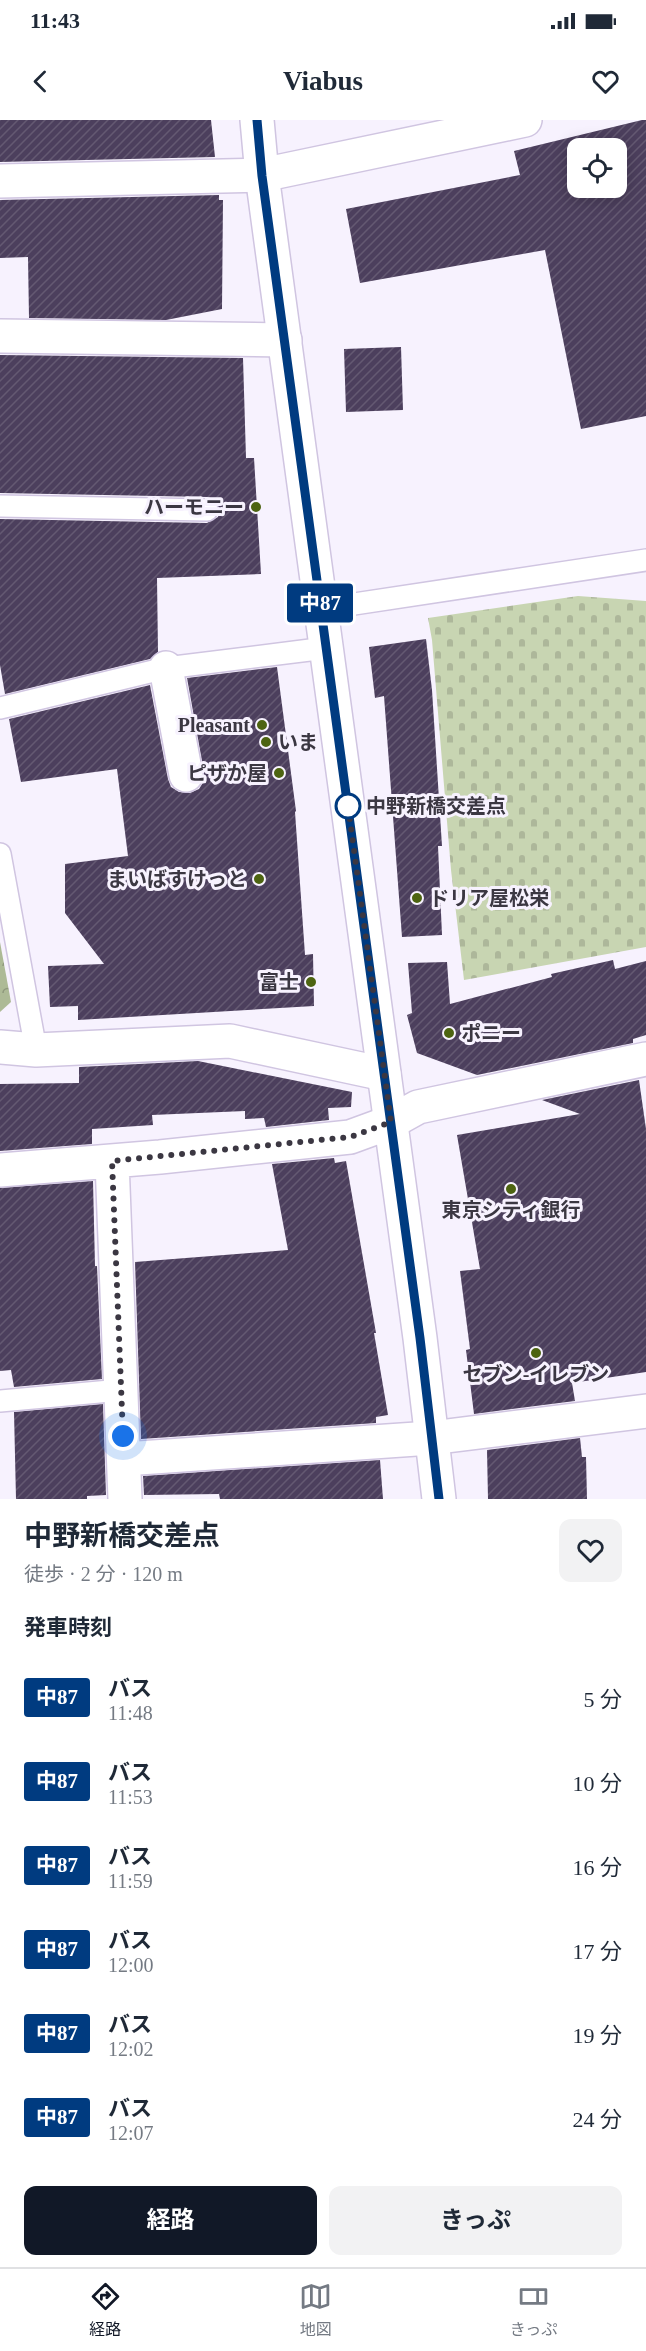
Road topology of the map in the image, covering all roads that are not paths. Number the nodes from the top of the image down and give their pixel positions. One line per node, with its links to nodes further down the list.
1 (257, 120): 3 (street)
2 (525, 120): 3 (street)
3 (262, 176): 4 (street); 6 (street)
4 (0, 181)
5 (0, 336): 6 (street)
6 (285, 340): 10 (street)
7 (0, 506): 8 (lane)
8 (207, 510)
9 (646, 561): 10 (lane)
10 (321, 609): 11 (street)
11 (326, 648): 12 (lane); 19 (street)
12 (166, 668): 13 (lane); 14 (street)
13 (0, 708)
14 (186, 775)
15 (0, 854): 17 (lane)
16 (0, 1047): 17 (street)
17 (36, 1050): 19 (street)
18 (646, 1059): 20 (street)
19 (384, 1074): 20 (street)
20 (391, 1122): 21 (street); 26 (street)
21 (112, 1161): 22 (street); 23 (street)
22 (0, 1170)
23 (121, 1390): 24 (lane); 27 (street)
24 (0, 1401)
25 (646, 1412): 26 (street)
26 (431, 1438): 27 (street); 29 (street)
27 (124, 1459): 28 (street)
28 (125, 1499)
29 (439, 1499)

